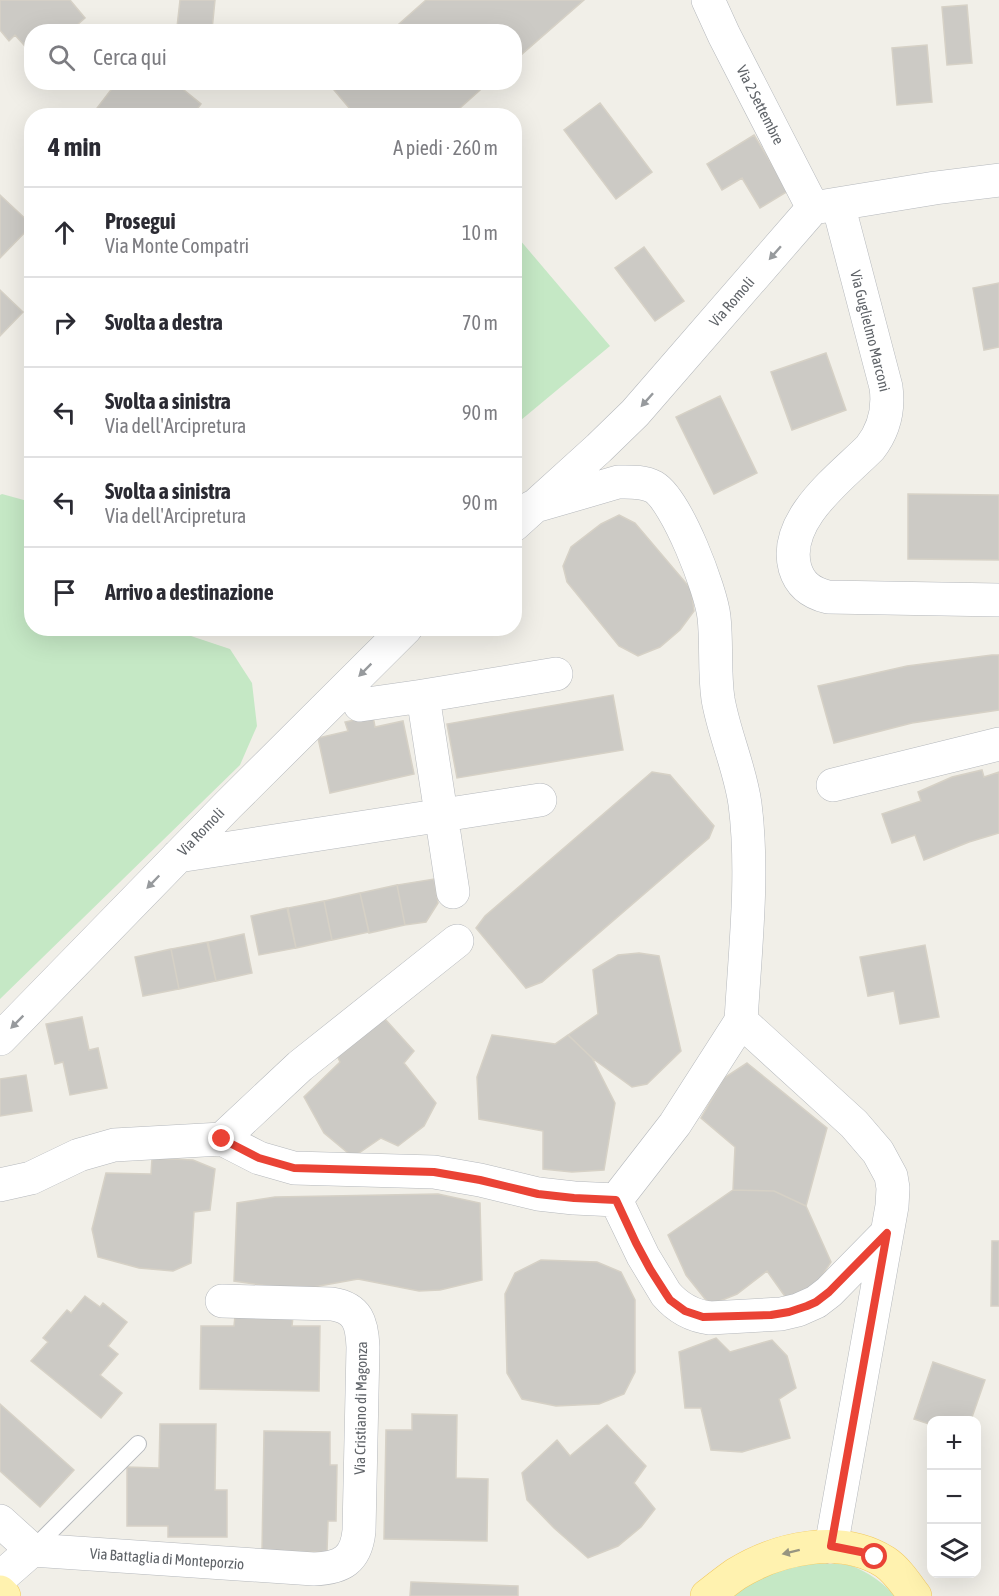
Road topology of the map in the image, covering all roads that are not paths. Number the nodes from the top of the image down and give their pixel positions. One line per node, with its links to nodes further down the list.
1 (708, 0): 3 (street, Via 2 Settembre)
2 (999, 180): 3 (street)
3 (825, 206): 4 (street, Via Romoli, one-way to 4); 5 (street, Via Guglielmo Marconi)
4 (524, 516): 17 (street)
5 (999, 600)
6 (398, 636): 14 (street, Via Romoli, one-way to 14)
7 (556, 674): 8 (street)
8 (423, 696): 9 (street); 13 (street)
9 (360, 705)
10 (999, 744): 11 (street)
11 (833, 785)
12 (540, 800): 13 (street)
13 (441, 815): 14 (street); 15 (street)
14 (178, 856): 18 (street, Via Romoli, one-way to 18)
15 (453, 892)
16 (457, 941): 19 (street)
17 (741, 1021): 21 (street); 22 (street)
18 (0, 1039)
19 (222, 1139): 20 (street); 21 (street)
20 (0, 1185)
21 (616, 1200): 22 (street)
22 (887, 1233): 26 (street)
23 (222, 1301): 28 (street, Via Cristiano di Magonza)
24 (138, 1444): 27 (lane)
25 (0, 1521): 27 (street)
26 (831, 1546): 32 (main road, one-way to 32); 33 (main road)
27 (32, 1550): 28 (street, Via Battaglia di Monteporzio); 29 (street)
28 (344, 1563)
29 (0, 1578)
30 (0, 1592): 31 (main road)
31 (4, 1596)
32 (707, 1596)
33 (915, 1596)

